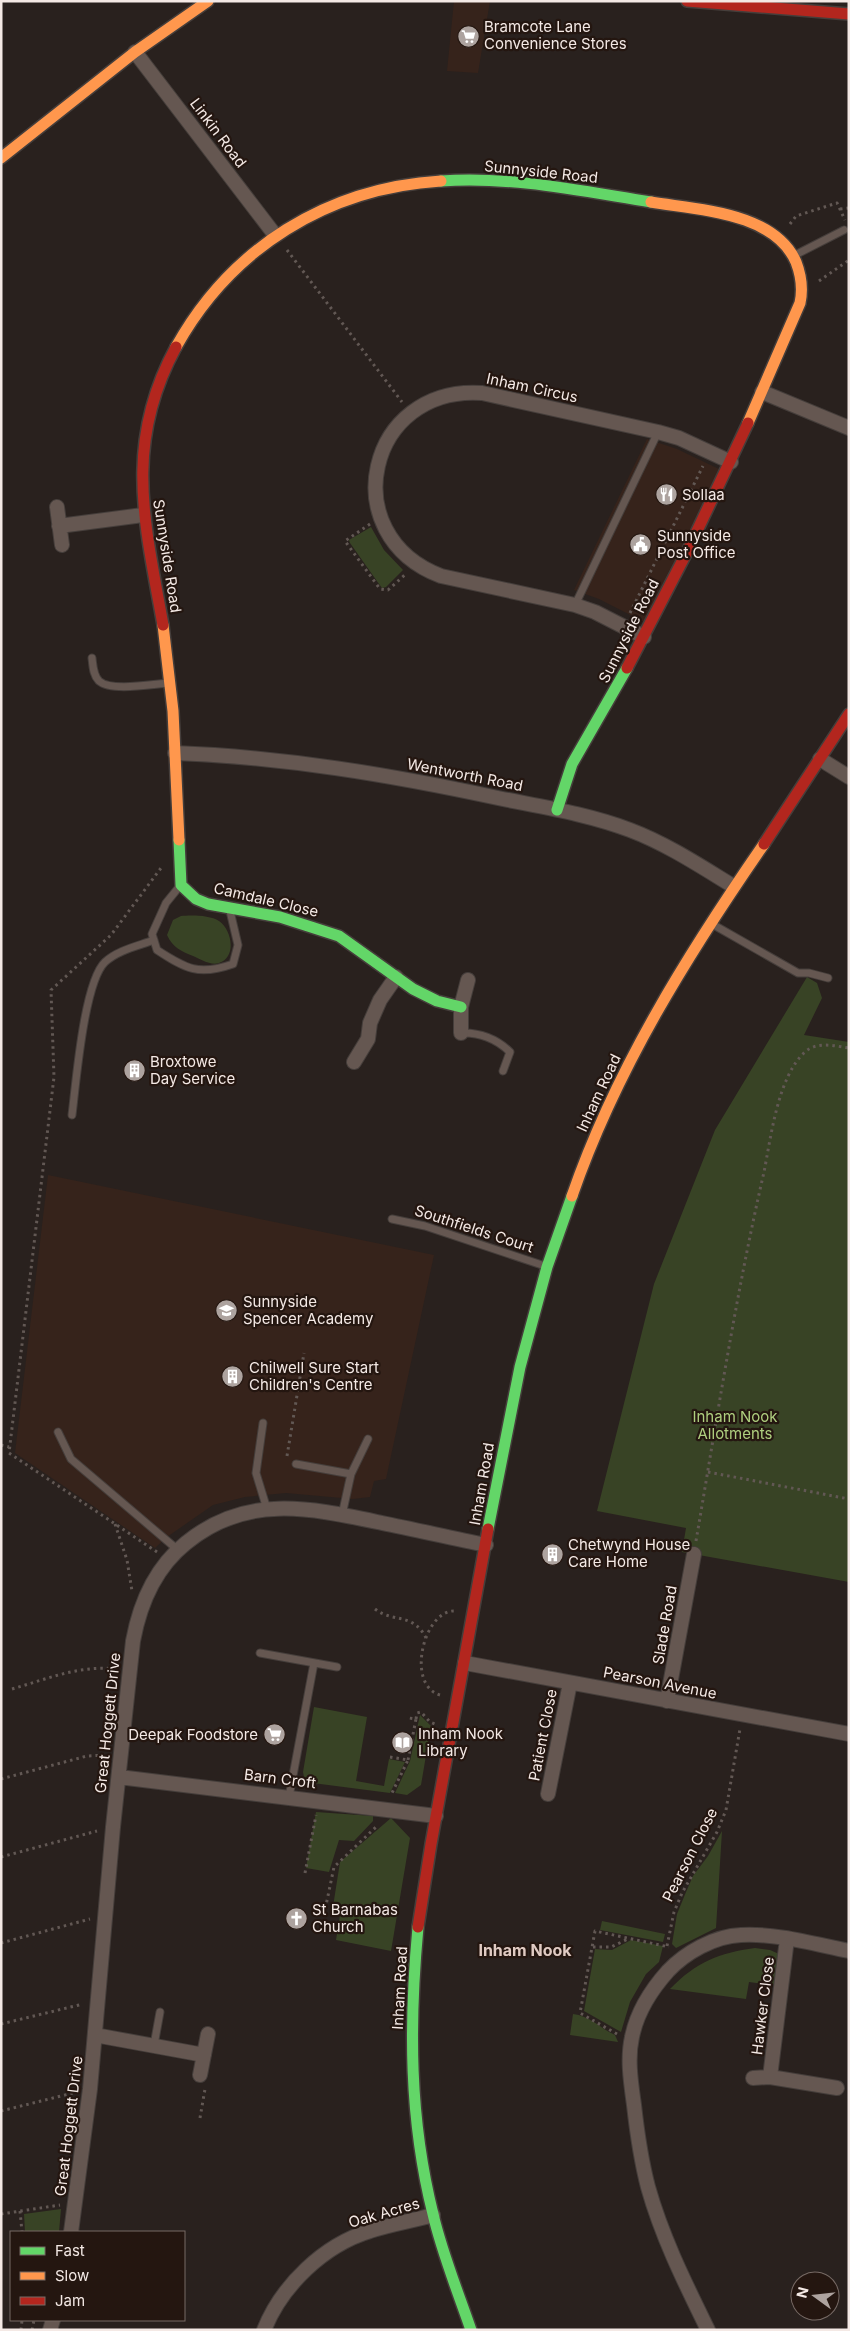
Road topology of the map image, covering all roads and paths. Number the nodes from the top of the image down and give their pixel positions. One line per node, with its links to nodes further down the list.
1 (208, 1): 4 (street)
2 (687, 1): 3 (street)
3 (849, 14)
4 (135, 52): 5 (street); 9 (street, Linkin Road)
5 (1, 158)
6 (849, 208): 7 (path)
7 (840, 209): 8 (path); 10 (path)
8 (846, 229): 11 (lane)
9 (275, 235): 10 (street, Sunnyside Road); 15 (path); 21 (street, Sunnyside Road)
10 (779, 236): 11 (street, Sunnyside Road)
11 (793, 256): 13 (street, Sunnyside Road)
12 (849, 260): 13 (path)
13 (802, 288): 14 (street, Sunnyside Road)
14 (762, 392): 16 (street); 19 (street, Sunnyside Road)
15 (410, 412): 17 (street, Inham Circus); 22 (street, Inham Circus)
16 (849, 428)
17 (658, 432): 18 (street, Inham Circus); 26 (lane)
18 (710, 452): 19 (street, Inham Circus); 27 (path)
19 (730, 462): 28 (street, Sunnyside Road)
20 (57, 507): 23 (street)
21 (143, 515): 23 (street); 30 (street, Sunnyside Road)
22 (381, 518): 25 (street, Inham Circus); 25 (path)
23 (59, 526): 24 (street)
24 (62, 545)
25 (417, 564): 26 (street, Inham Circus)
26 (575, 605): 28 (street, Inham Circus)
27 (630, 613)
28 (644, 637): 35 (street, Sunnyside Road)
29 (92, 658): 30 (lane)
30 (170, 682): 32 (street, Sunnyside Road)
31 (849, 714): 33 (street, Inham Road)
32 (175, 753): 35 (street, Wentworth Road); 36 (street, Sunnyside Road)
33 (820, 759): 34 (street); 38 (street, Inham Road)
34 (849, 777)
35 (557, 810): 38 (street, Wentworth Road)
36 (179, 846): 37 (street, Sunnyside Road); 58 (path)
37 (181, 885): 39 (street, Camdale Close); 41 (lane)
38 (733, 886): 40 (street, Inham Road)
39 (229, 908): 41 (lane); 42 (street, Camdale Close)
40 (710, 922): 43 (lane); 52 (street, Inham Road)
41 (154, 940): 50 (lane)
42 (396, 977): 45 (street, Camdale Close); 48 (street)
43 (828, 978)
44 (468, 980): 45 (street)
45 (460, 1007): 46 (street)
46 (461, 1033): 49 (lane)
47 (849, 1048): 60 (path)
48 (354, 1062)
49 (502, 1071)
50 (72, 1115)
51 (392, 1219): 52 (lane, Southfields Court)
52 (547, 1267): 66 (street, Inham Road)
53 (304, 1353): 59 (path)
54 (263, 1423): 63 (lane)
55 (58, 1432): 67 (lane)
56 (368, 1439): 61 (lane)
57 (1, 1446): 58 (path)
58 (9, 1447): 65 (path)
59 (296, 1464): 61 (lane)
60 (708, 1472): 62 (path); 68 (path)
61 (351, 1474): 64 (lane)
62 (849, 1499)
63 (267, 1509): 64 (street, Great Hoggett Drive); 67 (street, Great Hoggett Drive)
64 (342, 1514): 66 (street, Great Hoggett Drive)
65 (115, 1524): 67 (path); 69 (path)
66 (486, 1545): 71 (street, Inham Road)
67 (173, 1554): 77 (street, Great Hoggett Drive)
68 (694, 1554): 81 (street, Slade Road)
69 (132, 1593)
70 (375, 1609): 72 (path)
71 (473, 1613): 72 (path); 75 (street, Inham Road)
72 (426, 1638): 80 (path)
73 (260, 1653): 74 (lane)
74 (314, 1662): 76 (lane); 93 (lane)
75 (465, 1663): 78 (street, Pearson Avenue); 80 (street, Inham Road)
76 (337, 1667)
77 (130, 1670): 79 (path); 87 (street, Great Hoggett Drive)
78 (570, 1683): 81 (street, Pearson Avenue); 92 (street, Patient Close)
79 (12, 1689)
80 (458, 1699): 96 (street, Inham Road)
81 (667, 1701): 82 (street, Pearson Avenue)
82 (742, 1715): 86 (street, Pearson Avenue); 105 (path, Pearson Close)
83 (409, 1718): 85 (path)
84 (426, 1718): 85 (path)
85 (416, 1719): 89 (path)
86 (848, 1731)
87 (121, 1754): 90 (street, Great Hoggett Drive); 91 (path)
88 (390, 1756): 89 (path)
89 (408, 1760): 95 (path)
90 (119, 1777): 93 (street, Barn Croft); 97 (street, Great Hoggett Drive)
91 (1, 1779)
92 (548, 1794)
93 (289, 1797): 94 (street, Barn Croft)
94 (318, 1800): 95 (street, Barn Croft); 99 (path)
95 (388, 1810): 96 (street, Barn Croft); 101 (path)
96 (436, 1816): 127 (street, Inham Road)
97 (114, 1827): 98 (path); 100 (street, Great Hoggett Drive)
98 (1, 1857)
99 (305, 1873)
100 (106, 1915): 104 (path); 109 (street, Great Hoggett Drive)
101 (324, 1915)
102 (630, 1938): 105 (path); 106 (path); 106 (path)
103 (787, 1939): 107 (street); 108 (street); 118 (street, Hawker Close)
104 (1, 1943)
105 (667, 1946): 108 (path)
106 (592, 1947): 114 (path)
107 (849, 1951)
108 (681, 1960): 114 (street)
109 (98, 2001): 111 (path); 113 (street, Great Hoggett Drive)
110 (160, 2012): 115 (lane)
111 (1, 2024)
112 (208, 2034): 116 (street)
113 (95, 2035): 115 (street); 121 (street, Great Hoggett Drive)
114 (632, 2039): 132 (street)
115 (154, 2046): 116 (street)
116 (204, 2055): 117 (street)
117 (200, 2074): 123 (path)
118 (770, 2077): 119 (street, Hawker Close); 120 (street, Hawker Close)
119 (754, 2078)
120 (837, 2088)
121 (90, 2089): 122 (path); 124 (street, Great Hoggett Drive)
122 (1, 2111)
123 (200, 2118)
124 (76, 2203): 125 (path); 129 (street, Great Hoggett Drive)
125 (20, 2211): 126 (path); 128 (path)
126 (1, 2214)
127 (433, 2216): 130 (street, Oak Acres); 131 (street, Inham Road)
128 (22, 2231)
129 (71, 2231)
130 (264, 2330)
131 (471, 2330)
132 (708, 2330)

